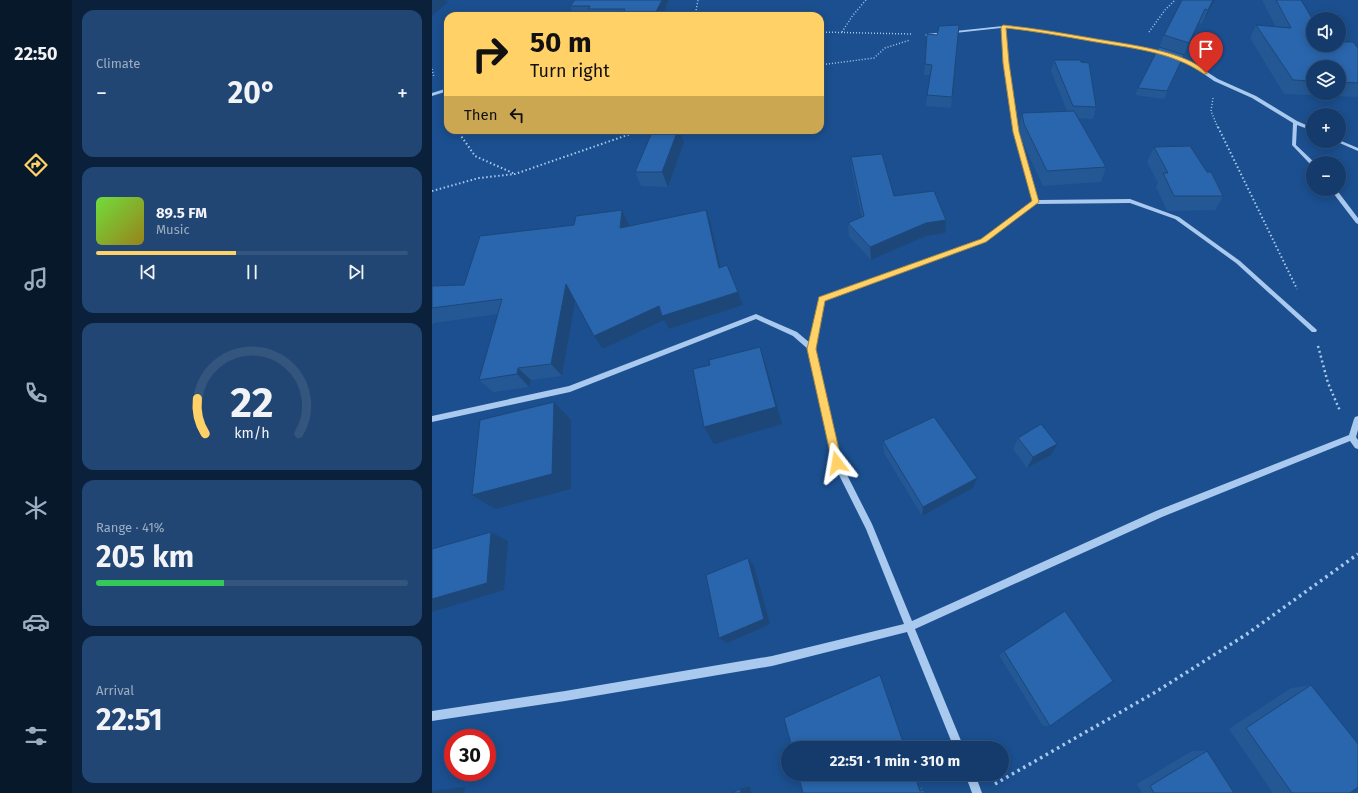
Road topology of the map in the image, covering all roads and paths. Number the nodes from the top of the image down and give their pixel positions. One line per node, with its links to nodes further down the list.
1 (698, 0): 4 (path)
2 (866, 0): 7 (path)
3 (1175, 0): 9 (path)
4 (696, 12)
5 (1003, 27): 8 (street); 9 (street); 25 (street)
6 (824, 32): 7 (path)
7 (842, 32): 8 (path)
8 (927, 35): 10 (path)
9 (1138, 48): 11 (street)
10 (824, 64)
11 (1216, 80): 14 (street); 24 (path)
12 (444, 90): 13 (street)
13 (432, 95)
14 (1295, 122): 15 (street); 20 (street)
15 (1306, 127)
16 (460, 134): 21 (path)
17 (630, 134): 21 (path)
18 (1346, 145): 19 (street)
19 (1358, 150)
20 (1306, 157)
21 (515, 174): 22 (path)
22 (432, 191)
23 (1338, 196): 26 (street)
24 (1252, 199)
25 (1035, 202): 27 (street); 28 (street)
26 (1358, 222)
27 (1314, 330)
28 (812, 349): 29 (street); 34 (street)
29 (432, 419)
30 (1358, 419): 31 (street)
31 (1352, 437): 32 (street); 34 (street)
32 (1358, 446)
33 (1358, 554): 38 (path)
34 (909, 627): 35 (street); 36 (street)
35 (432, 716)
36 (956, 741)
37 (973, 781): 39 (street)
38 (993, 785)
39 (977, 793)

